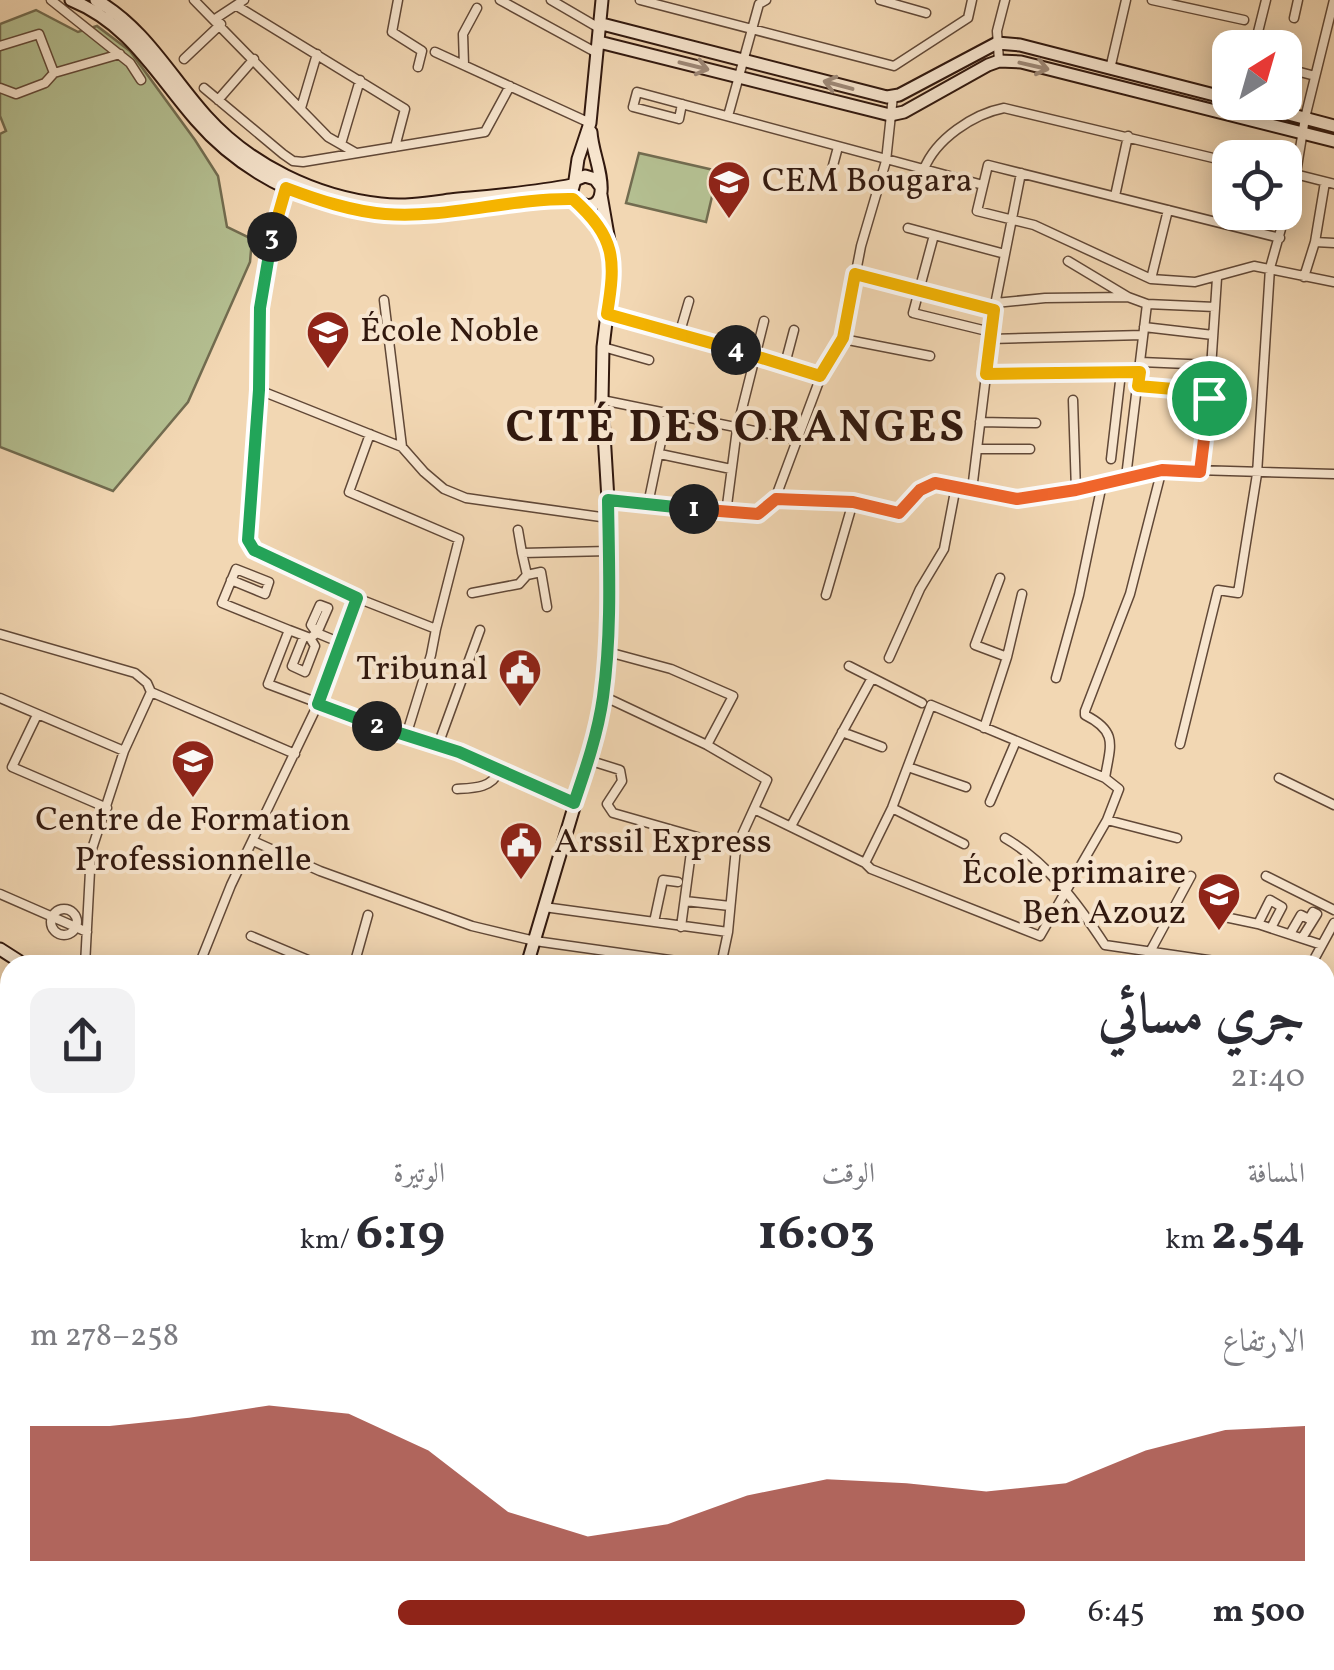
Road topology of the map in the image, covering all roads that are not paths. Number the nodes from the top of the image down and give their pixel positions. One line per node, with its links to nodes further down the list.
1 (51, 0): 32 (street)
2 (71, 0): 18 (main road)
3 (194, 0): 24 (street)
4 (398, 0): 39 (street)
5 (500, 0): 27 (street)
6 (551, 0): 27 (street)
7 (602, 0): 27 (main road)
8 (640, 0): 25 (street)
9 (766, 0): 25 (street)
10 (880, 0): 21 (street)
11 (972, 0): 25 (street)
12 (1004, 0): 29 (street)
13 (1126, 0): 40 (street)
14 (1152, 0): 23 (street)
15 (1266, 0): 26 (street)
16 (1298, 0): 22 (street)
17 (1334, 0): 28 (street)
18 (95, 2): 74 (main road); 78 (main road)
19 (240, 3): 24 (street); 33 (street)
20 (477, 8): 38 (street)
21 (926, 13)
22 (1294, 18)
23 (1244, 20)
24 (218, 21): 34 (street); 35 (street)
25 (752, 29): 37 (street)
26 (1258, 30)
27 (600, 37): 37 (main road); 44 (main road, one-way to 44); 59 (main road)
28 (1330, 42): 43 (street)
29 (998, 43): 36 (street); 40 (main road); 51 (main road)
30 (0, 46): 41 (street)
31 (436, 52): 38 (street)
32 (120, 54): 41 (street); 45 (street)
33 (317, 54): 46 (street); 54 (street)
34 (184, 58)
35 (254, 59): 52 (street); 54 (street)
36 (999, 60): 55 (main road); 61 (main road, one-way to 61)
37 (744, 61): 44 (street); 51 (main road, one-way to 37)
38 (464, 64): 47 (street)
39 (418, 66)
40 (1110, 68): 50 (main road)
41 (54, 73): 48 (street)
42 (1302, 73): 43 (street)
43 (1315, 76): 58 (street)
44 (739, 78): 55 (main road); 56 (street)
45 (141, 80)
46 (360, 80): 65 (street); 66 (street)
47 (510, 86): 59 (street); 66 (street)
48 (0, 88)
49 (204, 88): 52 (street)
50 (1212, 94)
51 (893, 96): 55 (street)
52 (218, 100): 68 (street)
53 (682, 104): 53 (street); 56 (street)
54 (301, 108): 65 (street)
55 (890, 114): 70 (street)
56 (728, 116): 67 (street)
57 (1302, 117): 58 (main road)
58 (1305, 118): 60 (main road); 61 (street)
59 (590, 123): 74 (main road); 79 (main road)
60 (1334, 126)
61 (1303, 133): 63 (street); 64 (main road)
62 (1128, 136): 69 (street); 71 (street); 80 (street)
63 (1301, 140)
64 (1334, 141)
65 (341, 144): 68 (street)
66 (395, 147): 68 (street)
67 (838, 147): 70 (street); 76 (street)
68 (356, 154)
69 (1212, 157)
70 (886, 161): 71 (street); 94 (street)
71 (924, 169): 77 (street)
72 (1021, 173): 77 (street); 80 (street); 83 (street)
73 (1302, 178): 75 (street)
74 (574, 182): 79 (main road); 81 (main road)
75 (1330, 183): 88 (street)
76 (828, 184)
77 (984, 185): 83 (street)
78 (286, 188): 81 (main road); 126 (street)
79 (601, 191): 81 (main road); 90 (main road)
80 (1114, 196): 82 (street)
81 (577, 202): 90 (main road)
82 (1168, 210): 87 (street); 96 (street)
83 (1010, 219): 91 (street); 96 (street)
84 (908, 228): 86 (street)
85 (1282, 230): 87 (street)
86 (934, 235): 91 (street); 99 (street)
87 (1280, 238): 93 (street)
88 (1315, 242): 89 (street); 95 (street)
89 (1334, 244)
90 (612, 251): 106 (main road)
91 (1006, 254): 104 (street)
92 (1068, 261): 100 (street)
93 (1270, 268): 95 (street); 97 (street); 144 (street)
94 (855, 274): 99 (street); 113 (street)
95 (1304, 277): 98 (street)
96 (1151, 278): 97 (street)
97 (1217, 278): 105 (street)
98 (1334, 282)
99 (918, 292): 104 (street); 112 (street)
100 (1128, 297): 103 (street); 104 (street)
101 (384, 300): 136 (street)
102 (689, 300): 110 (street)
103 (1147, 304): 105 (street); 109 (street)
104 (995, 306): 112 (street)
105 (1215, 307): 111 (street)
106 (607, 314): 110 (street); 114 (main road)
107 (764, 321): 115 (street)
108 (794, 330): 119 (street)
109 (1143, 331): 111 (street); 112 (street); 118 (street)
110 (679, 334): 115 (street)
111 (1214, 335): 120 (street)
112 (991, 336): 123 (street)
113 (843, 338): 116 (street); 124 (street)
114 (603, 347): 117 (street); 128 (main road)
115 (755, 356): 119 (street); 133 (street)
116 (930, 356)
117 (649, 360)
118 (1141, 362): 120 (street); 121 (street)
119 (785, 364): 124 (street)
120 (1211, 365): 127 (street)
121 (1140, 372): 122 (street); 125 (street)
122 (1121, 373): 123 (street); 140 (street)
123 (986, 374): 131 (street)
124 (820, 376): 135 (street)
125 (1138, 386): 127 (street); 146 (street)
126 (259, 390): 134 (street); 166 (street)
127 (1209, 392): 143 (street)
128 (602, 400): 130 (street); 152 (main road)
129 (1074, 400): 150 (street)
130 (667, 413): 133 (street); 139 (street)
131 (980, 422): 132 (street); 137 (street)
132 (1036, 423)
133 (737, 429): 135 (street); 141 (street)
134 (370, 434): 136 (street); 168 (street)
135 (798, 440): 151 (street)
136 (402, 447): 156 (street)
137 (978, 449): 138 (street); 149 (street)
138 (1030, 449)
139 (660, 454): 141 (street); 154 (street)
140 (1112, 459)
141 (731, 469): 155 (street)
142 (1162, 470): 143 (street); 146 (street); 198 (street)
143 (1200, 472): 144 (street)
144 (1257, 474): 145 (street); 190 (street)
145 (1334, 474)
146 (1126, 477): 147 (street)
147 (1102, 484): 150 (street); 178 (street)
148 (956, 486): 149 (street); 153 (street); 175 (street)
149 (972, 490): 150 (street)
150 (1076, 490)
151 (776, 499): 153 (street); 155 (street)
152 (608, 500): 154 (street); 156 (main road)
153 (853, 502): 165 (street)
154 (648, 504): 155 (street)
155 (726, 513)
156 (609, 518): 158 (main road)
157 (518, 530): 159 (street)
158 (609, 551): 159 (street); 173 (main road)
159 (522, 554): 160 (street)
160 (527, 576): 163 (street); 167 (street)
161 (1000, 578): 174 (street)
162 (231, 580): 162 (street); 169 (street)
163 (472, 594)
164 (1022, 594): 174 (street)
165 (826, 596)
166 (357, 598): 168 (street); 172 (street)
167 (548, 608)
168 (436, 628): 187 (street)
169 (290, 630): 172 (street); 183 (street)
170 (480, 630): 191 (street)
171 (0, 634): 179 (street)
172 (341, 642): 183 (street)
173 (608, 652): 180 (main road); 189 (street)
174 (1007, 657): 185 (street)
175 (890, 658)
176 (848, 666): 177 (street)
177 (872, 678): 182 (street); 186 (street)
178 (1056, 678)
179 (150, 692): 193 (street); 194 (street)
180 (603, 696): 189 (street); 195 (main road)
181 (0, 698): 184 (street)
182 (922, 703)
183 (318, 704): 187 (street); 194 (street)
184 (37, 715): 193 (street); 205 (street)
185 (984, 728): 188 (street); 196 (street)
186 (842, 732): 192 (street); 209 (street)
187 (406, 736): 191 (street)
188 (1016, 741): 198 (street); 202 (street)
189 (707, 744): 207 (street)
190 (1180, 744)
191 (438, 745): 197 (street)
192 (882, 747)
193 (124, 751): 205 (street)
194 (295, 754): 213 (street)
195 (588, 760): 203 (main road); 210 (street)
196 (908, 767): 200 (street); 206 (street)
197 (499, 771): 201 (street); 203 (street)
198 (1105, 778): 208 (street)
199 (1279, 778): 204 (street)
200 (966, 788)
201 (458, 789)
202 (990, 802)
203 (574, 803): 224 (main road)
204 (1334, 805)
205 (107, 808): 233 (street)
206 (892, 808): 214 (street); 216 (street)
207 (754, 809): 209 (street); 215 (street)
208 (1107, 820): 212 (street); 220 (street)
209 (791, 826): 216 (street)
210 (693, 836): 215 (street); 222 (street)
211 (1005, 838): 220 (street)
212 (1177, 838)
213 (253, 840): 238 (street); 242 (street)
214 (964, 844)
215 (736, 848): 223 (street)
216 (865, 863): 220 (street)
217 (1191, 876): 240 (street)
218 (1266, 876): 225 (street)
219 (678, 882): 228 (street)
220 (1067, 891): 240 (street)
221 (0, 894): 233 (street)
222 (685, 901): 223 (street); 230 (street)
223 (730, 906): 234 (street)
224 (544, 907): 228 (street); 238 (main road)
225 (1334, 910)
226 (368, 915): 244 (street)
227 (1220, 916): 229 (street)
228 (654, 922): 230 (street)
229 (1258, 924): 231 (street); 231 (street)
230 (682, 927): 234 (street)
231 (1271, 928): 235 (street)
232 (1333, 929): 239 (street)
233 (87, 932): 241 (street)
234 (728, 932): 247 (street)
235 (1290, 934): 237 (street); 237 (street)
236 (250, 936): 243 (street)
237 (1302, 938): 239 (street)
238 (535, 941): 245 (main road); 246 (street)
239 (1322, 946): 249 (street)
240 (1151, 950): 248 (street)
241 (86, 955)
242 (202, 955)
243 (296, 955)
244 (357, 955)
245 (530, 955)
246 (634, 955)
247 (723, 955)
248 (1169, 955)
249 (1317, 955)

